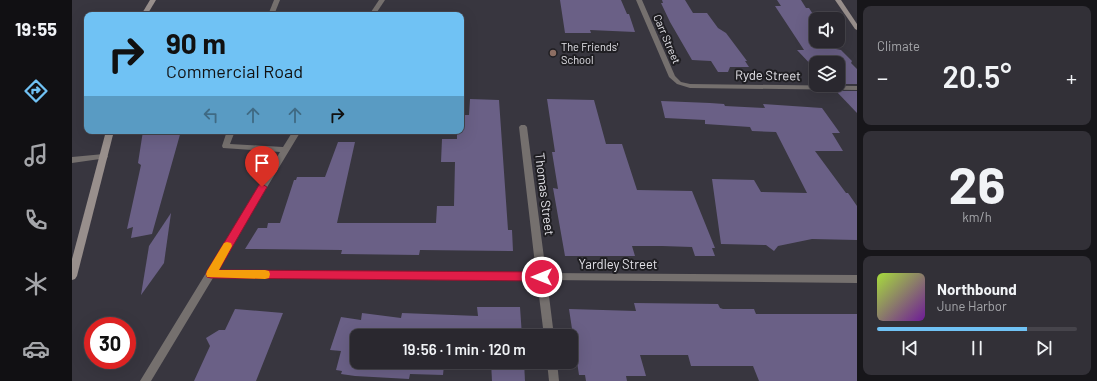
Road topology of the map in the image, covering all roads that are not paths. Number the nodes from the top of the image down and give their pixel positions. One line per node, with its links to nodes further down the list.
1 (153, 0): 6 (main road)
2 (277, 0): 7 (street)
3 (382, 0): 8 (street)
4 (640, 0): 10 (street, Carr Street)
5 (838, 0): 9 (main road)
6 (146, 12)
7 (272, 12)
8 (374, 12)
9 (857, 28)
10 (679, 83): 11 (street, Ryde Street)
11 (857, 88)
12 (523, 127): 21 (street, Thomas Street)
13 (109, 134): 17 (main road)
14 (230, 134): 16 (street)
15 (295, 134): 16 (street)
16 (285, 150): 19 (street)
17 (104, 156): 18 (street); 20 (main road)
18 (72, 160)
19 (211, 274): 21 (street, Yardley Street); 25 (street)
20 (72, 276)
21 (542, 277): 22 (street, Yardley Street); 23 (street, Thomas Street)
22 (857, 279)
23 (547, 329)
24 (553, 369): 26 (street)
25 (145, 381)
26 (554, 381)

